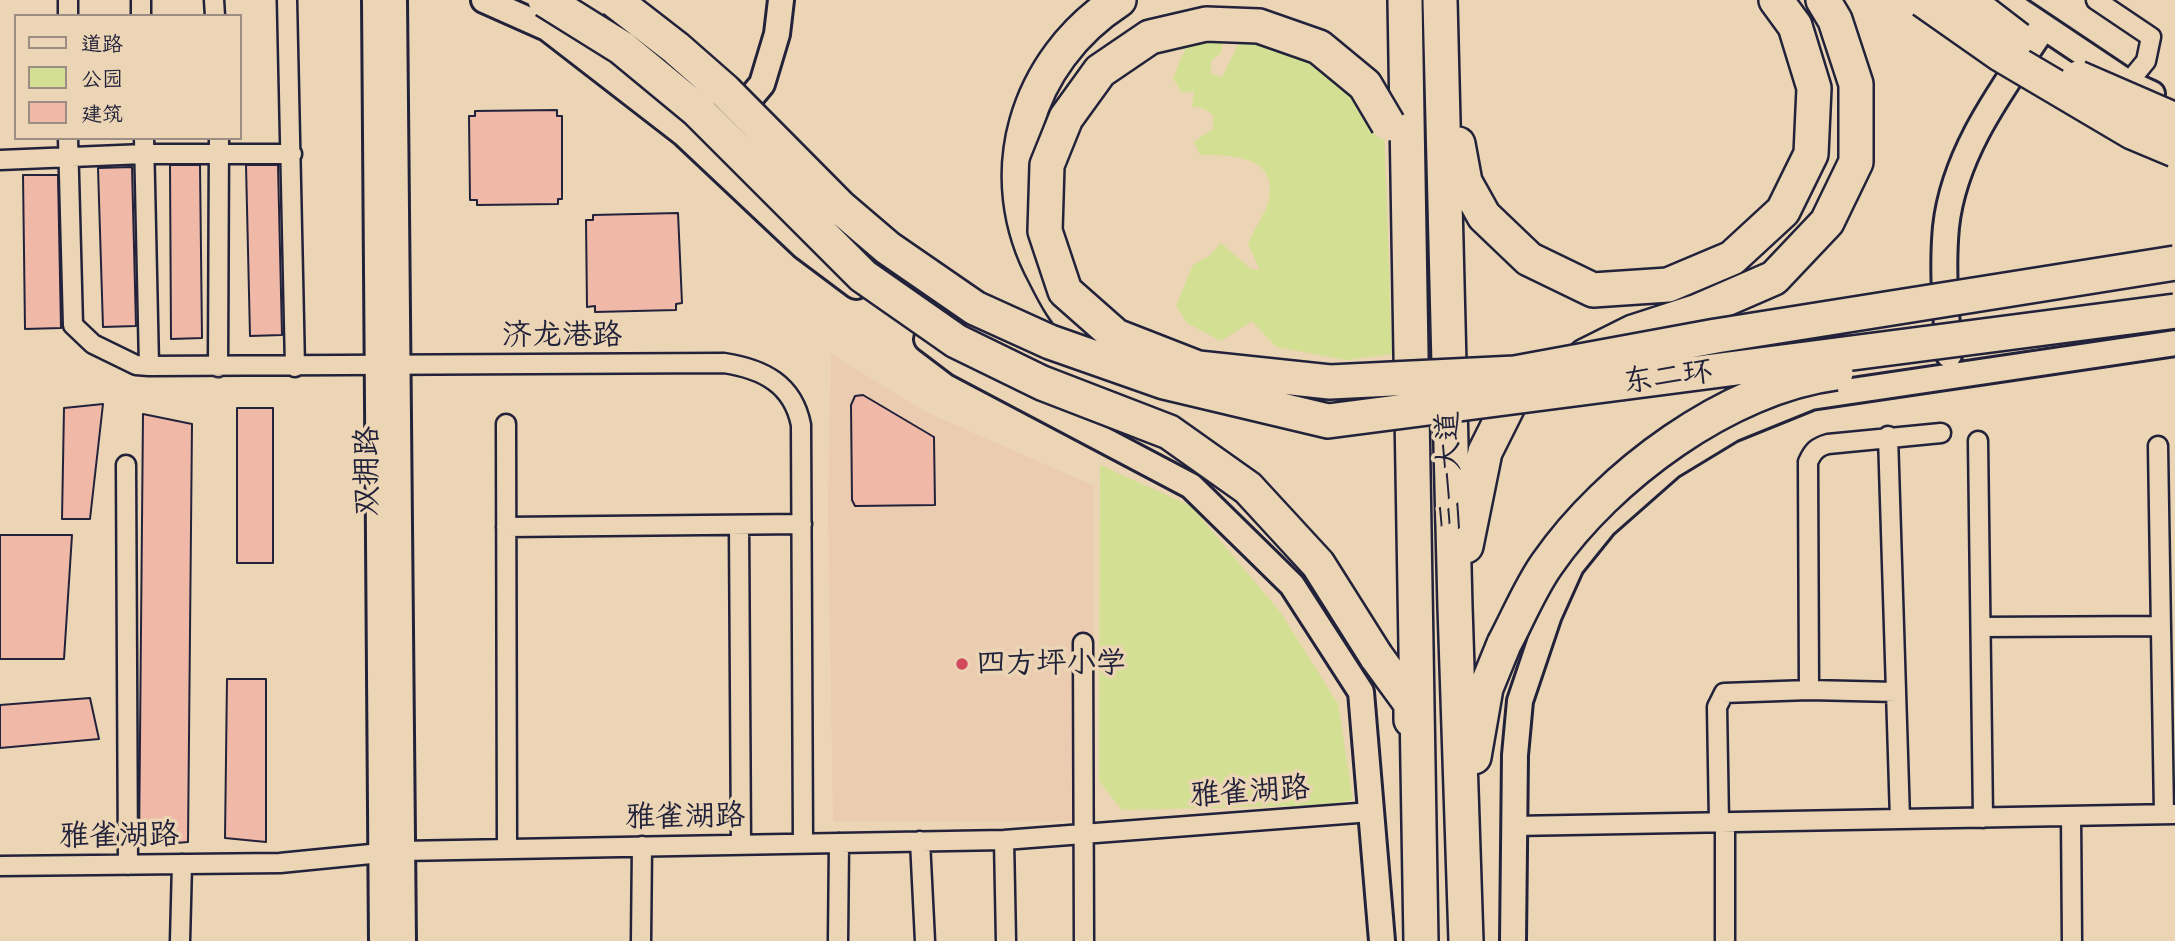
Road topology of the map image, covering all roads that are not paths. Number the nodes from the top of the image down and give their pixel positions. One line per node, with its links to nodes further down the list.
1 (287, 0): 27 (street)
2 (375, 0): 34 (street, 双拥路)
3 (394, 0): 34 (street, 双拥路)
4 (484, 0): 26 (street)
5 (545, 0): 75 (highway, bridge)
6 (614, 0): 39 (highway, bridge)
7 (781, 0): 26 (street)
8 (1119, 0): 39 (highway, bridge)
9 (1405, 0): 30 (highway, 三一大道)
10 (1440, 0): 18 (highway, 三一大道)
11 (1776, 0): 18 (highway)
12 (1823, 0): 49 (highway)
13 (1923, 0): 25 (highway, bridge)
14 (1967, 0): 21 (highway, bridge)
15 (2004, 0): 17 (street)
16 (2096, 0): 19 (street)
17 (2044, 27): 19 (street); 38 (street)
18 (1442, 56): 49 (highway, 三一大道)
19 (2128, 83): 20 (street)
20 (2175, 104)
21 (2175, 120)
22 (144, 146): 23 (street); 24 (street); 35 (street)
23 (219, 146): 27 (street); 36 (street)
24 (68, 147): 28 (street); 35 (street, 济龙港路)
25 (2175, 150)
26 (704, 153): 55 (street)
27 (292, 154): 37 (street)
28 (0, 160)
29 (2175, 263): 30 (highway, bridge)
30 (1407, 266): 75 (highway, 三一大道)
31 (2175, 311): 39 (highway, 东二环, bridge)
32 (2175, 332): 71 (highway, bridge)
33 (2175, 343): 38 (street)
34 (388, 365): 37 (street, 济龙港路); 46 (street, 济龙港路); 70 (street, 双拥路)
35 (149, 366): 36 (street, 济龙港路)
36 (218, 367): 37 (street, 济龙港路)
37 (295, 367)
38 (1950, 375): 61 (street)
39 (1164, 382)
40 (506, 424): 48 (street)
41 (1941, 433): 42 (street)
42 (1888, 436): 53 (street); 54 (street)
43 (1978, 441): 51 (street)
44 (2158, 446): 50 (street)
45 (126, 465): 73 (street)
46 (802, 524): 47 (street); 65 (street, 济龙港路)
47 (739, 525): 48 (street); 67 (street)
48 (506, 527): 69 (street)
49 (1455, 607): 71 (highway, 三一大道)
50 (2161, 626): 51 (street); 56 (street)
51 (1981, 627): 58 (street)
52 (1083, 643): 62 (street)
53 (1809, 690): 54 (street); 60 (street)
54 (1896, 692): 59 (street)
55 (1371, 812): 62 (street, 雅雀湖路); 84 (street)
56 (2170, 814): 57 (street)
57 (2071, 816): 58 (street); 89 (street)
58 (1983, 818): 59 (street)
59 (1900, 819): 60 (street)
60 (1722, 822): 61 (street); 88 (street)
61 (1514, 826): 87 (street)
62 (1083, 834): 63 (street, 雅雀湖路); 83 (street)
63 (1004, 839): 64 (street, 雅雀湖路); 82 (street)
64 (920, 841): 66 (street, 雅雀湖路); 81 (street)
65 (803, 843): 66 (street, 雅雀湖路); 67 (street, 雅雀湖路)
66 (839, 843): 80 (street)
67 (741, 845): 68 (street, 雅雀湖路)
68 (642, 846): 69 (street, 雅雀湖路); 79 (street)
69 (507, 849): 70 (street, 雅雀湖路)
70 (391, 851): 72 (street, 雅雀湖路); 77 (street, 双拥路); 78 (street, 双拥路)
71 (1464, 860): 86 (highway, 三一大道)
72 (182, 864): 73 (street, 雅雀湖路); 76 (street)
73 (128, 865): 74 (street, 雅雀湖路)
74 (0, 866)
75 (1421, 895): 85 (highway, 三一大道)
76 (180, 941)
77 (382, 941)
78 (403, 941)
79 (641, 941)
80 (838, 941)
81 (925, 941)
82 (1006, 941)
83 (1084, 941)
84 (1382, 941)
85 (1421, 941)
86 (1466, 941)
87 (1513, 941)
88 (1725, 941)
89 (2072, 941)

